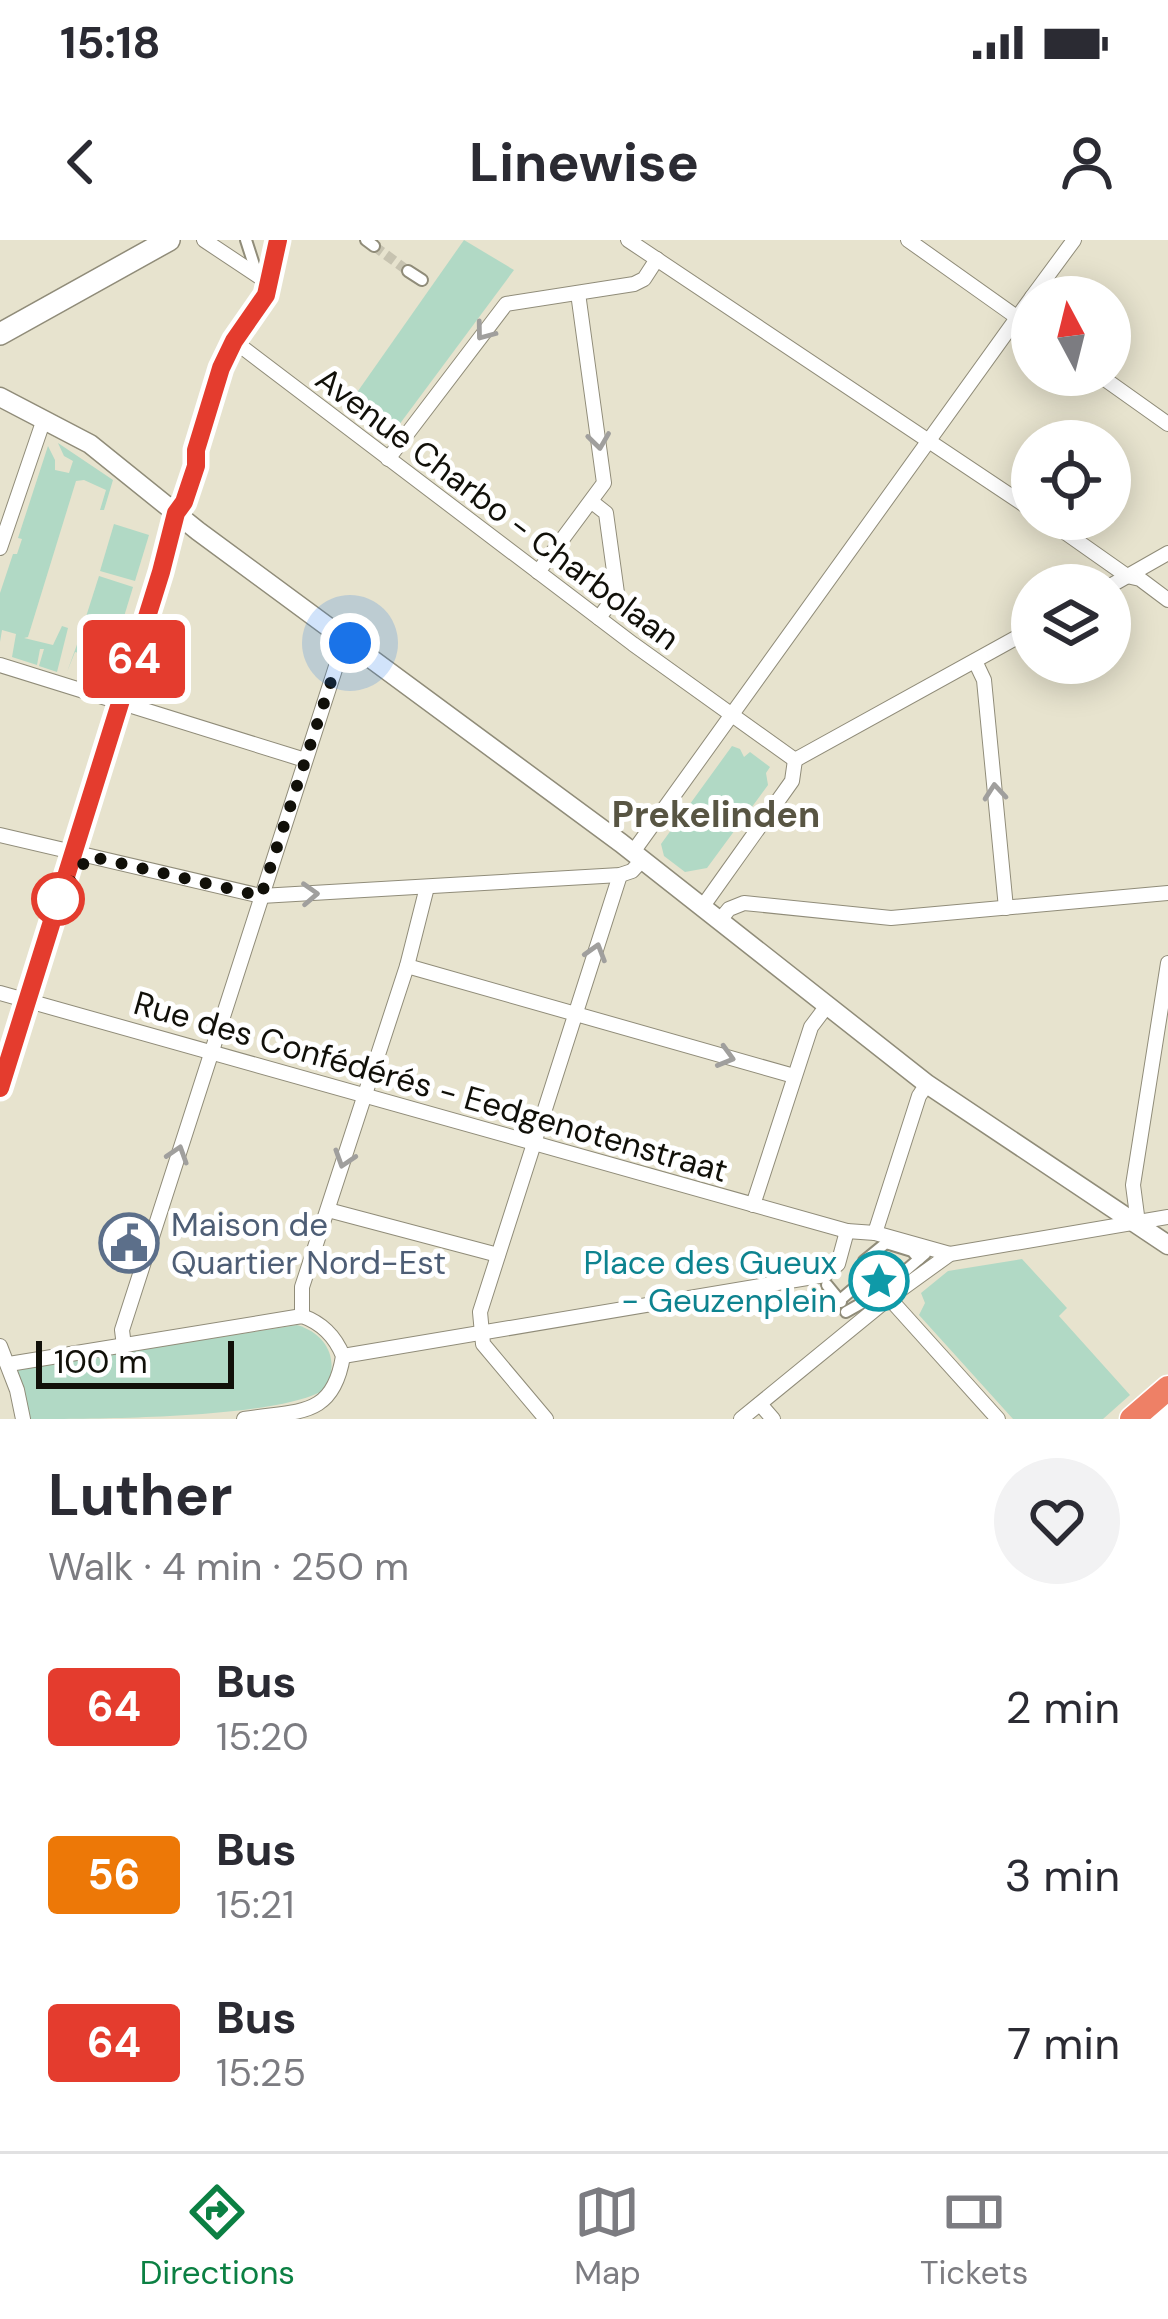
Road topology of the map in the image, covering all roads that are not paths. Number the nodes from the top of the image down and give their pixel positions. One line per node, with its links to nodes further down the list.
1 (169, 240): 17 (main road)
2 (204, 240): 13 (street)
3 (246, 240): 4 (street)
4 (256, 240)
5 (278, 240): 13 (street)
6 (628, 240): 9 (street)
7 (908, 240): 15 (street)
8 (1074, 240): 11 (street)
9 (657, 259): 14 (street); 23 (street)
10 (408, 271): 12 (street)
11 (1047, 276)
12 (422, 280)
13 (270, 284): 18 (street)
14 (578, 293): 24 (street, one-way to 24); 26 (street, one-way to 26)
15 (1011, 313)
16 (1011, 326): 23 (street)
17 (0, 334)
18 (234, 341): 24 (street, Avenue Charbo - Charbolaan); 27 (street)
19 (1129, 396): 22 (street)
20 (0, 398): 21 (street)
21 (44, 418): 27 (street); 29 (street)
22 (1168, 424)
23 (930, 441): 25 (street); 42 (street)
24 (388, 459): 32 (street, Avenue Charbo - Charbolaan)
25 (1011, 496)
26 (592, 502): 32 (street); 36 (street)
27 (176, 513): 38 (street); 41 (street)
28 (1075, 540): 31 (street)
29 (0, 548)
30 (1168, 553): 33 (street)
31 (1109, 564)
32 (538, 572): 36 (street, Avenue Charbo - Charbolaan)
33 (1131, 573)
34 (1131, 577): 35 (street)
35 (1168, 600)
36 (599, 618): 42 (street, Avenue Charbo - Charbolaan)
37 (1011, 641): 39 (street)
38 (350, 643): 43 (street); 47 (street)
39 (974, 661): 44 (street); 53 (street, one-way to 39)
40 (0, 665): 41 (street)
41 (120, 703): 43 (street); 46 (street)
42 (732, 717): 44 (street, Avenue Charbo - Charbolaan); 47 (street)
43 (305, 760): 51 (street)
44 (795, 760): 52 (street)
45 (0, 835): 46 (street)
46 (72, 852): 51 (street); 58 (street)
47 (638, 856): 48 (street); 52 (street)
48 (620, 875): 49 (street); 60 (street, one-way to 48)
49 (428, 887): 51 (street, one-way to 49); 56 (street)
50 (1168, 893): 53 (street)
51 (261, 896): 61 (street)
52 (703, 906): 54 (street)
53 (1006, 908): 54 (street)
54 (720, 920): 59 (street)
55 (1168, 963): 70 (street)
56 (407, 967): 60 (street); 65 (street)
57 (0, 993): 58 (street, Rue des Confédérés - Eedgenotenstraat)
58 (27, 1000): 61 (street, Rue des Confédérés - Eedgenotenstraat); 64 (street)
59 (826, 1007): 62 (street); 63 (street)
60 (577, 1015): 62 (street, one-way to 62); 66 (street)
61 (211, 1052): 65 (street, Rue des Confédérés - Eedgenotenstraat); 83 (street, one-way to 61)
62 (794, 1076): 67 (street)
63 (927, 1084): 70 (street); 72 (street)
64 (0, 1088)
65 (365, 1095): 66 (street, Rue des Confédérés - Eedgenotenstraat); 68 (street, one-way to 68)
66 (535, 1143): 67 (street, Rue des Confédérés - Eedgenotenstraat); 75 (street)
67 (753, 1204): 71 (street, Rue des Confédérés - Eedgenotenstraat)
68 (328, 1210): 75 (street); 79 (street)
69 (1168, 1216): 70 (street)
70 (1138, 1223): 73 (street); 74 (street)
71 (847, 1231): 72 (street); 76 (street)
72 (875, 1233): 74 (street)
73 (1168, 1245)
74 (950, 1254): 77 (street)
75 (498, 1255): 81 (street)
76 (826, 1280): 78 (street); 81 (street)
77 (889, 1298): 80 (street); 95 (street)
78 (839, 1300): 80 (street); 80 (street)
79 (302, 1316): 83 (street); 84 (street)
80 (850, 1318): 87 (street)
81 (481, 1332): 84 (street); 90 (street)
82 (0, 1346): 85 (street)
83 (124, 1346): 85 (street)
84 (343, 1356): 89 (street)
85 (9, 1364): 91 (street)
86 (1168, 1388): 96 (highway)
87 (760, 1404): 93 (street); 94 (street)
88 (1168, 1408): 97 (main road)
89 (324, 1412): 92 (street)
90 (537, 1416)
91 (23, 1419)
92 (244, 1419)
93 (741, 1419)
94 (773, 1419)
95 (998, 1419)
96 (1132, 1419)
97 (1156, 1419)

